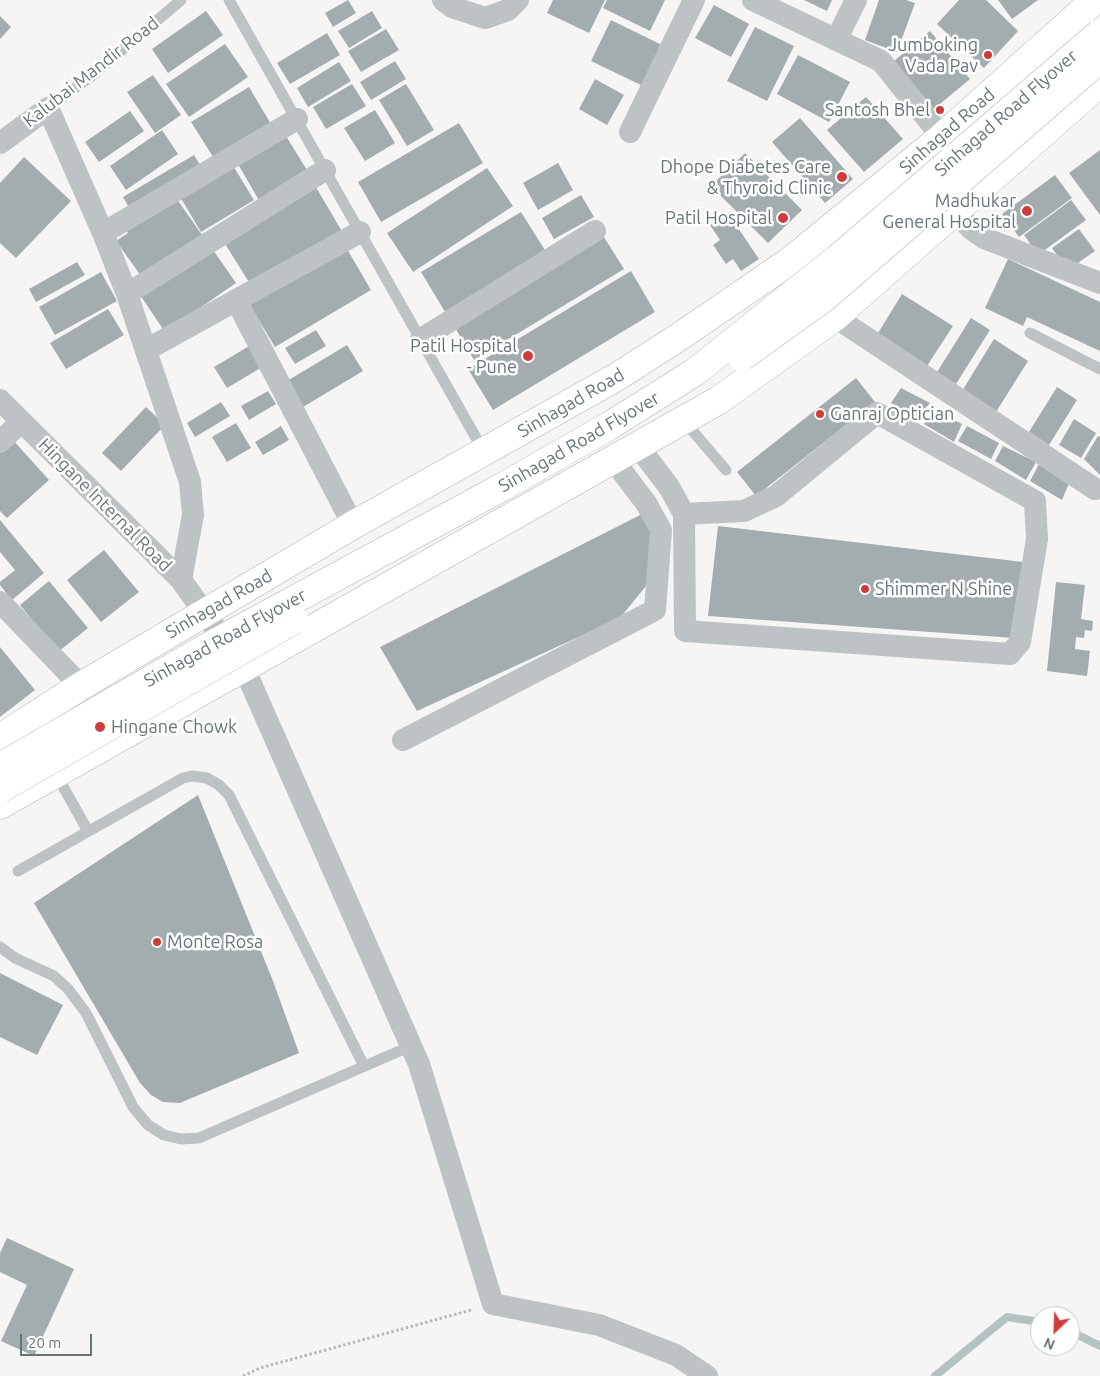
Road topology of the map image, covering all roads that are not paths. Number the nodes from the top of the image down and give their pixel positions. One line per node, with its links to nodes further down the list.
1 (181, 0): 13 (lane, Kalubai Mandir Road)
2 (230, 0): 14 (lane)
3 (443, 0): 4 (street)
4 (518, 0)
5 (694, 0): 15 (street)
6 (753, 0): 10 (street)
7 (856, 0): 10 (street)
8 (1094, 0): 16 (main road, Sinhagad Road)
9 (1100, 33): 49 (main road, Sinhagad Road Flyover, bridge)
10 (836, 40): 16 (street)
11 (1100, 58): 51 (main road, Sinhagad Road Flyover, bridge)
12 (1100, 83): 19 (main road)
13 (48, 108): 17 (street, Kalubai Mandir Road); 22 (street)
14 (297, 119): 18 (lane); 22 (street)
15 (630, 132)
16 (942, 137): 36 (main road, Sinhagad Road)
17 (0, 143)
18 (325, 170): 21 (lane); 24 (street)
19 (955, 210): 23 (street); 26 (main road)
20 (595, 231): 28 (street)
21 (360, 232): 25 (street); 28 (lane)
22 (103, 233): 24 (street)
23 (1100, 283)
24 (128, 294): 29 (street)
25 (236, 300): 29 (street); 41 (street)
26 (835, 317): 32 (main road); 39 (street)
27 (1030, 333): 30 (lane)
28 (421, 339): 36 (lane)
29 (146, 350): 42 (street)
30 (1100, 370)
31 (0, 400): 33 (street, Hingane Internal Road)
32 (684, 421): 35 (main road); 38 (lane)
33 (21, 422): 34 (street); 42 (street, Hingane Internal Road)
34 (0, 442)
35 (638, 446): 37 (main road); 40 (street)
36 (484, 452): 41 (main road, Sinhagad Road)
37 (614, 461): 45 (main road); 48 (street)
38 (726, 470)
39 (1095, 489)
40 (684, 514): 40 (street)
41 (354, 525): 44 (main road, Sinhagad Road)
42 (181, 580): 44 (street, Hingane Internal Road)
43 (0, 602): 46 (street)
44 (205, 613): 45 (street, Hingane Internal Road); 46 (main road, Sinhagad Road)
45 (244, 668): 50 (main road); 56 (street, Hingane Internal Road)
46 (80, 686): 47 (main road, Sinhagad Road)
47 (0, 738)
48 (403, 740)
49 (0, 767)
50 (55, 774): 52 (main road); 53 (lane)
51 (0, 789)
52 (0, 805)
53 (88, 831): 54 (lane); 57 (lane)
54 (18, 871)
55 (0, 947): 57 (lane)
56 (411, 1046): 57 (lane); 58 (street, Hingane Internal Road)
57 (364, 1066)
58 (706, 1376)

